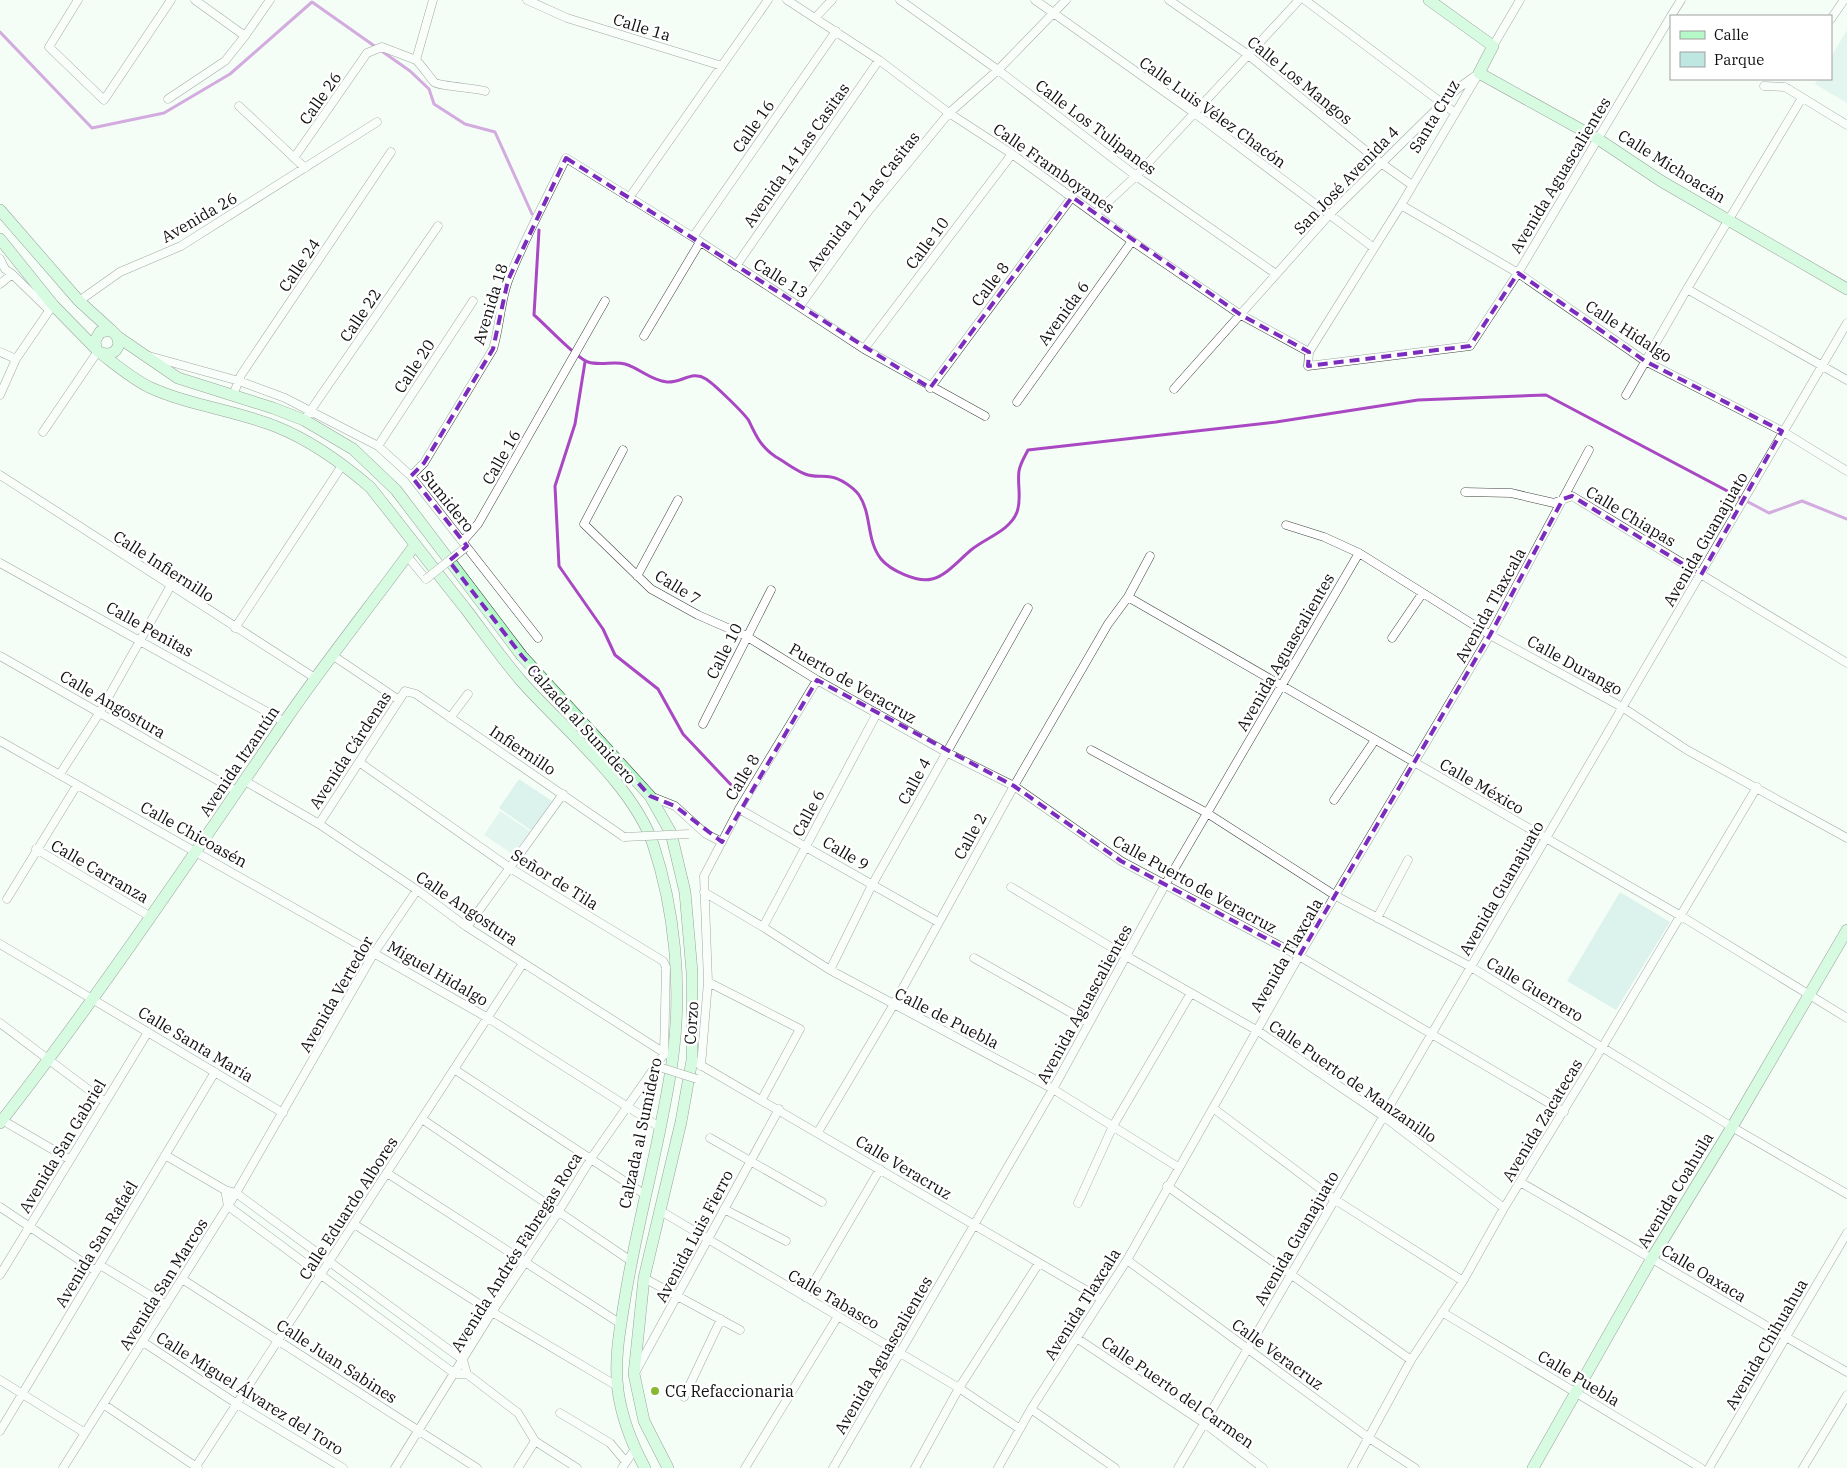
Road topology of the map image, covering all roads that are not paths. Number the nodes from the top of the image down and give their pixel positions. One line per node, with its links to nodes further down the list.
1 (78, 0): 2 (street)
2 (171, 0)
3 (196, 0): 26 (street)
4 (270, 0): 26 (street)
5 (432, 0): 29 (street)
6 (527, 0): 31 (street, Calle 1a)
7 (768, 0): 31 (street)
8 (788, 0): 22 (street, Calle Framboyanes)
9 (832, 0): 22 (street)
10 (900, 0): 32 (street, Calle Los Tulipanes)
11 (1035, 0): 20 (street, Calle Luis Vélez Chacón)
12 (1066, 0): 20 (street, Avenida 12 Las Casitas)
13 (1169, 0): 28 (street, Calle Los Mangos)
14 (1299, 0): 28 (street)
15 (1305, 0): 40 (street)
16 (1429, 0): 27 (main road)
17 (1520, 0): 27 (street, Santa Cruz)
18 (1681, 0): 21 (street, Avenida Aguascalientes)
19 (1844, 0): 24 (street)
20 (1053, 13): 32 (street, Avenida 12 Las Casitas); 42 (street, Calle Luis Vélez Chacón)
21 (1672, 15)
22 (815, 18): 25 (street, Calle Framboyanes)
23 (1670, 18): 47 (street, Avenida Aguascalientes)
24 (1832, 18)
25 (836, 31): 30 (street, Calle Framboyanes); 65 (street, Calle 16)
26 (245, 36): 39 (street)
27 (1492, 46): 33 (main road, Santa Cruz)
28 (1248, 54): 42 (street); 52 (street, Calle Los Mangos)
29 (416, 60): 37 (street); 50 (street, Calle 26)
30 (879, 60): 44 (street, Calle Framboyanes); 69 (street, Avenida 14 Las Casitas)
31 (722, 66): 57 (street)
32 (998, 70): 44 (street, Avenida 12 Las Casitas); 54 (street, Calle Los Tulipanes)
33 (1478, 73): 40 (street, San José Avenida 4); 43 (street, Santa Cruz); 47 (main road, Calle Michoacán)
34 (1788, 80): 36 (street)
35 (1764, 86): 36 (street)
36 (1785, 87): 38 (street)
37 (485, 91)
38 (1802, 98): 46 (street); 62 (street)
39 (168, 100)
40 (1442, 104): 43 (street); 52 (street, San José Avenida 4)
41 (239, 106): 50 (street)
42 (1193, 112): 54 (street); 61 (street, Calle Luis Vélez Chacón)
43 (1454, 112): 55 (street, Santa Cruz)
44 (949, 113): 49 (street, Calle Framboyanes); 79 (street, Avenida 12 Las Casitas)
45 (377, 122): 53 (street, Avenida 26)
46 (1847, 124)
47 (1598, 139): 62 (main road, Calle Michoacán); 70 (street, Avenida Aguascalientes)
48 (391, 152): 94 (street, Calle 24)
49 (1012, 154): 56 (street, Calle Framboyanes); 85 (street, Calle 10)
50 (294, 158): 53 (street)
51 (566, 158): 57 (street, Calle 13); 112 (street, Avenida 18)
52 (1381, 163): 55 (street, Calle Los Mangos); 61 (street, San José Avenida 4)
53 (305, 168): 76 (street, Avenida 26)
54 (1136, 176): 60 (street); 72 (street, Calle Los Tulipanes)
55 (1412, 185): 58 (street, Santa Cruz)
56 (1072, 197): 60 (street, Calle Framboyanes); 95 (street, Calle 8)
57 (630, 198): 65 (street, Calle 13)
58 (1401, 205): 67 (street, Santa Cruz); 70 (street, Calle Hidalgo)
59 (0, 210): 76 (main road, Calzada al Sumidero)
60 (1096, 213): 66 (street, Calle Framboyanes)
61 (1330, 215): 67 (street, Calle Luis Vélez Chacón); 72 (street, San José Avenida 4)
62 (1728, 220): 74 (street); 75 (main road, Calle Michoacán)
63 (438, 226): 101 (street, Calle 22)
64 (0, 239): 80 (main road, Calzada al Sumidero)
65 (697, 239): 69 (street, Calle 13); 84 (street, Calle 16)
66 (1132, 241): 81 (street, Calle Framboyanes); 100 (street, Avenida 6)
67 (1374, 248): 88 (street, Santa Cruz)
68 (0, 259): 71 (street)
69 (736, 266): 79 (street, Calle 13)
70 (1518, 273): 88 (street, Avenida Aguascalientes); 91 (street, Calle Hidalgo)
71 (12, 274): 73 (street); 80 (street)
72 (1276, 274): 81 (street, San José Avenida 4)
73 (0, 284)
74 (1687, 289): 91 (street); 92 (street)
75 (1847, 289)
76 (79, 301): 83 (main road, Calzada al Sumidero)
77 (473, 301): 106 (street, Calle 20)
78 (605, 301): 118 (street, Calle 16)
79 (800, 306): 85 (street, Calle 13)
80 (51, 308): 86 (main road, Calzada al Sumidero); 90 (street)
81 (1241, 315): 88 (street, Calle Framboyanes); 96 (street, San José Avenida 4)
82 (1847, 322): 92 (street, Avenida Guanajuato)
83 (115, 334): 86 (main road); 86 (main road); 89 (main road, Calzada al Sumidero)
84 (644, 336)
85 (864, 349): 95 (street, Calle 13)
86 (98, 350): 105 (street); 109 (main road, Calzada al Sumidero)
87 (0, 352): 90 (street)
88 (1308, 352)
89 (142, 355): 94 (street, Sumidero); 98 (main road, Calzada al Sumidero)
90 (16, 359): 97 (street)
91 (1646, 360): 99 (street); 104 (street, Calle Hidalgo)
92 (1821, 365): 93 (street); 104 (street, Avenida Guanajuato)
93 (1847, 380)
94 (239, 381): 98 (street, Calle 24); 101 (street, Sumidero)
95 (930, 388): 102 (street, Calle 13)
96 (1174, 389)
97 (0, 395)
98 (233, 395): 103 (main road, Calzada al Sumidero)
99 (1626, 395)
100 (1016, 402)
101 (311, 411): 103 (street, Calle 22); 106 (street, Sumidero)
102 (985, 416)
103 (304, 420): 164 (main road, Calzada al Sumidero)
104 (1782, 431): 110 (street, Calle Hidalgo); 123 (street, Avenida Guanajuato)
105 (43, 432)
106 (378, 446): 112 (street, Sumidero)
107 (623, 450): 124 (street, Calle 7)
108 (1589, 450): 114 (street, Avenida Tlaxcala)
109 (343, 464): 117 (main road, Calzada al Sumidero); 130 (street)
110 (1847, 470)
111 (0, 475): 125 (street, Calle Infiernillo)
112 (411, 476): 118 (street, Sumidero)
113 (1465, 492): 114 (street, Calle Chiapas)
114 (1563, 499): 123 (street, Calle Chiapas); 131 (street, Avenida Tlaxcala)
115 (678, 500): 124 (street)
116 (1286, 525): 119 (street, Calle Durango)
117 (415, 544): 120 (main road, Avenida Itzantún); 213 (main road, Calzada al Sumidero)
118 (465, 545): 120 (street, Calle 16, bridge); 133 (street, Sumidero)
119 (1359, 553): 127 (street, Calle Durango); 141 (street, Avenida Aguascalientes)
120 (407, 556): 136 (main road, Avenida Itzantún)
121 (1150, 556): 128 (street, Calle 2)
122 (0, 562): 135 (street, Calle Penitas)
123 (1701, 575): 138 (street, Calle Chiapas); 145 (street, Avenida Guanajuato)
124 (637, 576): 132 (street, Calle 7)
125 (170, 587): 130 (street, Calle Infiernillo); 135 (street)
126 (771, 590): 132 (street, Calle 10)
127 (1422, 594): 131 (street, Calle Durango); 134 (street)
128 (1128, 597): 141 (street, Calle México); 160 (street, Calle 2)
129 (1028, 608): 154 (street, Calle 4)
130 (235, 628): 139 (street, Calle Infiernillo)
131 (1490, 635): 145 (street, Calle Durango); 156 (street, Avenida Tlaxcala)
132 (746, 636): 140 (street, Puerto de Veracruz); 150 (street, Calle 10)
133 (538, 638)
134 (1392, 638)
135 (140, 639): 146 (street); 149 (street, Calle Penitas)
136 (332, 655): 139 (main road, Avenida Itzantún); 144 (street)
137 (0, 656): 146 (street, Calle Angostura)
138 (1847, 663)
139 (315, 678): 149 (main road, Avenida Itzantún)
140 (817, 680): 147 (street, Puerto de Veracruz); 166 (street, Calle 8)
141 (1282, 686): 151 (street, Calle México); 167 (street, Avenida Aguascalientes)
142 (405, 691): 144 (street, Avenida Cárdenas); 148 (street, Infiernillo)
143 (468, 694): 148 (street)
144 (399, 700): 155 (street, Avenida Cárdenas)
145 (1622, 707): 161 (street, Calle Durango); 171 (street, Avenida Guanajuato)
146 (100, 712): 157 (street); 162 (street, Calle Angostura)
147 (877, 713): 154 (street, Puerto de Veracruz); 173 (street, Calle 6)
148 (450, 718): 163 (street, Infiernillo)
149 (285, 722): 158 (main road, Avenida Itzantún)
150 (703, 724)
151 (1375, 740): 156 (street, Calle México); 165 (street)
152 (0, 741): 157 (street, Calle Chicoasén)
153 (1091, 750): 167 (street, Calle Guerrero)
154 (946, 752): 160 (street, Calle Puerto de Veracruz); 178 (street, Calle 4)
155 (359, 762): 168 (street, Avenida Cárdenas); 177 (street, Señor de Tila)
156 (1414, 763): 171 (street, Calle México); 183 (street, Avenida Tlaxcala)
157 (60, 774): 159 (street, Calle Chicoasén)
158 (246, 781): 162 (main road, Avenida Itzantún); 168 (street, Calle Angostura)
159 (77, 785): 174 (street); 175 (street, Calle Chicoasén)
160 (1014, 786): 179 (street, Calle Puerto de Veracruz); 188 (street, Calle 2)
161 (1756, 787): 170 (street, Calle Durango); 185 (street, Avenida Zacatecas)
162 (238, 792): 175 (main road, Avenida Itzantún)
163 (563, 794): 169 (street, Infiernillo, bridge); 177 (street)
164 (650, 796): 169 (street); 215 (main road, Calzada al Sumidero)
165 (1334, 800)
166 (739, 809): 172 (street, Calle 8); 173 (street, Calle 9)
167 (1207, 812): 179 (street, Avenida Aguascalientes); 183 (street, Calle Guerrero)
168 (319, 824): 181 (street, Calle Angostura)
169 (706, 834): 172 (street)
170 (1847, 838)
171 (1546, 839): 185 (street, Calle México); 198 (street, Avenida Guanajuato)
172 (722, 842): 182 (street, Calle 8)
173 (806, 846): 178 (street, Calle 9); 189 (street, Calle 6)
174 (36, 849): 184 (street); 186 (street, Calle Carranza)
175 (198, 852): 186 (main road, Avenida Itzantún); 193 (street, Calle Chicoasén)
176 (1408, 860): 187 (street)
177 (510, 868): 190 (street); 213 (street, Señor de Tila)
178 (872, 885): 188 (street, Calle 9); 199 (street, Calle 4)
179 (1165, 885): 194 (street, Avenida Aguascalientes); 195 (street, Calle Puerto de Veracruz)
180 (1011, 887): 194 (street, Calle Puerto de Manzanillo)
181 (418, 890): 190 (street, Calle Angostura); 193 (street, Avenida Vertedor)
182 (704, 892): 189 (street, Calle de Puebla); 200 (street, Corzo)
183 (1336, 896): 187 (street, Calle Guerrero); 195 (street, Avenida Tlaxcala)
184 (7, 899)
185 (1681, 916): 202 (street, Calle México); 212 (street, Avenida Zacatecas)
186 (151, 917): 203 (main road, Avenida Itzantún)
187 (1377, 918): 198 (street, Calle Guerrero)
188 (938, 922): 204 (street, Calle 2)
189 (763, 926): 199 (street, Calle de Puebla)
190 (467, 927): 197 (street, Calle Angostura)
191 (1847, 930): 202 (main road, Avenida Coahuila)
192 (0, 944): 203 (street, Calle Santa María)
193 (374, 952): 205 (street, Miguel Hidalgo); 226 (street, Avenida Vertedor)
194 (1126, 956): 201 (street, Calle Puerto de Manzanillo); 207 (street, Avenida Aguascalientes)
195 (1299, 956): 209 (street, Avenida Tlaxcala); 211 (street, Calle Puerto de Veracruz)
196 (974, 958): 207 (street)
197 (523, 963): 205 (street, Calle Eduardo Albores); 213 (street, Calle Angostura)
198 (1471, 967): 211 (street, Avenida Guanajuato); 212 (street, Calle Guerrero)
199 (830, 970): 204 (street, Calle de Puebla)
200 (708, 982): 215 (street, Corzo); 220 (street)
201 (1191, 993): 209 (street, Calle Puerto de Manzanillo); 230 (street)
202 (1810, 996): 206 (street, Calle México); 231 (main road, Avenida Coahuila)
203 (94, 998): 210 (street, Calle Santa María); 214 (main road, Avenida Itzantún)
204 (894, 1004): 219 (street, Calle de Puebla); 233 (street, Calle 2)
205 (488, 1018): 217 (street, Calle Eduardo Albores); 222 (street, Miguel Hidalgo)
206 (1847, 1018)
207 (1089, 1023): 219 (street, Avenida Aguascalientes)
208 (0, 1024): 214 (street)
209 (1258, 1031): 223 (street, Avenida Tlaxcala); 227 (street, Calle Puerto de Manzanillo)
210 (148, 1032): 218 (street, Calle Santa María); 221 (street, Avenida San Gabriel)
211 (1432, 1034): 225 (street, Calle Puerto de Veracruz); 227 (street, Avenida Guanajuato)
212 (1603, 1046): 225 (street, Avenida Zacatecas); 231 (street, Calle Guerrero)
213 (668, 1054): 216 (street, Avenida Andrés Fabregas Roca); 232 (main road, Calzada al Sumidero)
214 (48, 1059): 221 (street); 229 (main road, Avenida Itzantún)
215 (700, 1065): 216 (street, bridge); 220 (street, Calle Veracruz); 255 (main road, Calzada al Sumidero)
216 (656, 1066): 222 (street, Avenida Andrés Fabregas Roca)
217 (454, 1069): 228 (street, Calle Eduardo Albores); 236 (street)
218 (215, 1072): 226 (street, Calle Santa María); 235 (street, Avenida San Rafaél)
219 (1053, 1088): 230 (street, Calle de Puebla); 258 (street, Avenida Aguascalientes)
220 (762, 1099): 224 (street, Calle Veracruz)
221 (105, 1102): 237 (street, Avenida San Gabriel)
222 (626, 1107): 232 (street, Miguel Hidalgo); 236 (street, Avenida Andrés Fabregas Roca)
223 (1213, 1108): 239 (street, Avenida Tlaxcala); 248 (street)
224 (779, 1109): 233 (street, Calle Veracruz); 238 (street, Avenida Luis Fierro)
225 (1564, 1112): 242 (street, Avenida Zacatecas)
226 (283, 1113): 245 (street, Avenida San Marcos)
227 (1383, 1116): 248 (street, Avenida Guanajuato); 253 (street, Calle Puerto de Manzanillo)
228 (422, 1119): 241 (street, Calle Eduardo Albores); 256 (street)
229 (1, 1122): 237 (street)
230 (1113, 1126): 239 (street, Calle de Puebla); 250 (street)
231 (1732, 1127): 247 (street, Calle Guerrero); 263 (main road, Avenida Coahuila)
232 (661, 1128): 246 (main road, Calzada al Sumidero)
233 (818, 1132): 240 (street, Calle Veracruz)
234 (710, 1138): 238 (street)
235 (165, 1155): 244 (street); 269 (street, Avenida San Rafaél)
236 (592, 1157): 246 (street); 256 (street, Avenida Andrés Fabregas Roca)
237 (69, 1159): 259 (street, Avenida San Gabriel)
238 (750, 1161): 249 (street); 254 (street, Avenida Luis Fierro)
239 (1178, 1167): 243 (street, Avenida Tlaxcala)
240 (880, 1169): 258 (street, Calle Veracruz); 277 (street)
241 (387, 1173): 257 (street, Calle Eduardo Albores); 265 (street)
242 (1520, 1182): 253 (street, Avenida Zacatecas); 263 (street, Calle Oaxaca)
243 (1167, 1186): 264 (street, Avenida Tlaxcala); 271 (street)
244 (225, 1190): 245 (street); 251 (street)
245 (236, 1193): 251 (street, Avenida San Marcos); 267 (street)
246 (644, 1194): 266 (main road, Calzada al Sumidero)
247 (1847, 1194)
248 (1334, 1198): 271 (street, Avenida Guanajuato); 275 (street)
249 (822, 1202)
250 (1078, 1203)
251 (228, 1206): 270 (street); 274 (street, Avenida San Marcos)
252 (0, 1207): 259 (street)
253 (1504, 1208): 275 (street, Avenida Zacatecas)
254 (724, 1209): 261 (street, Avenida Luis Fierro); 262 (street)
255 (659, 1210): 261 (street, Calle Tabasco); 273 (main road, Calzada al Sumidero)
256 (560, 1211): 265 (street, Avenida Andrés Fabregas Roca); 266 (street)
257 (354, 1224): 267 (street, Calle Eduardo Albores); 280 (street)
258 (975, 1225): 268 (street, Calle Veracruz); 291 (street, Avenida Aguascalientes)
259 (29, 1227): 269 (street); 272 (street, Avenida San Gabriel)
260 (1847, 1233): 286 (street, Avenida Chihuahua)
261 (708, 1241): 276 (street, Avenida Luis Fierro); 277 (street, Calle Tabasco)
262 (786, 1241)
263 (1652, 1258): 286 (street, Calle Oaxaca); 301 (main road, Avenida Coahuila)
264 (1127, 1260): 278 (street, Avenida Tlaxcala); 290 (street, Calle Veracruz)
265 (526, 1261): 280 (street, Avenida Andrés Fabregas Roca); 284 (street)
266 (631, 1261): 284 (main road, Calzada al Sumidero)
267 (328, 1262): 270 (street, Calle Eduardo Albores); 292 (street)
268 (1039, 1263): 278 (street, Calle Veracruz); 300 (street)
269 (98, 1268): 279 (street); 302 (street, Avenida San Rafaél)
270 (321, 1273): 287 (street, Calle Eduardo Albores); 295 (street)
271 (1292, 1273): 290 (street, Avenida Guanajuato); 293 (street)
272 (0, 1275)
273 (644, 1278): 276 (street); 297 (main road, Calzada al Sumidero)
274 (182, 1279): 279 (street, Avenida San Marcos); 287 (street, Calle Juan Sabines)
275 (1463, 1281): 281 (street, Avenida Zacatecas)
276 (678, 1296): 283 (street); 297 (street, Avenida Luis Fierro)
277 (805, 1297): 282 (street, Calle Tabasco)
278 (1101, 1299): 288 (street, Avenida Tlaxcala)
279 (166, 1305): 289 (street, Avenida San Marcos)
280 (492, 1312): 292 (street, Avenida Andrés Fabregas Roca); 299 (street)
281 (1442, 1312): 293 (street, Avenida Zacatecas); 301 (street, Calle Puebla)
282 (838, 1316): 291 (street, Calle Tabasco); 327 (street)
283 (721, 1319): 285 (street); 304 (street)
284 (621, 1324): 299 (main road, Calzada al Sumidero)
285 (740, 1330)
286 (1786, 1338): 294 (street, Calle Oaxaca); 338 (street, Avenida Chihuahua)
287 (279, 1339): 306 (street, Calle Eduardo Albores); 312 (street, Calle Juan Sabines)
288 (1078, 1339): 307 (street, Avenida Tlaxcala); 309 (street, Calle Puerto del Carmen)
289 (143, 1342): 305 (street, Avenida San Marcos); 306 (street, Calle Miguel Álvarez del Toro)
290 (1248, 1350): 309 (street, Avenida Guanajuato); 314 (street, Calle Veracruz)
291 (899, 1353): 300 (street, Calle Tabasco); 328 (street, Avenida Aguascalientes)
292 (462, 1360): 295 (street, Avenida Andrés Fabregas Roca); 296 (street)
293 (1411, 1360): 314 (street, Avenida Zacatecas)
294 (1847, 1372)
295 (455, 1374): 296 (street); 312 (street, Avenida Andrés Fabregas Roca)
296 (468, 1374): 315 (street)
297 (634, 1374): 326 (main road, Calzada al Sumidero)
298 (0, 1380): 302 (street)
299 (618, 1386): 316 (main road, Calzada al Sumidero)
300 (959, 1388): 310 (street, Calle Tabasco); 329 (street)
301 (1577, 1392): 336 (main road, Avenida Coahuila); 337 (street, Calle Puebla)
302 (22, 1394): 311 (street, Avenida San Rafaél); 313 (street)
303 (1847, 1395): 339 (street)
304 (684, 1397)
305 (104, 1404): 313 (street, Avenida San Marcos); 319 (street)
306 (237, 1404): 319 (street, Calle Eduardo Albores); 320 (street, Calle Miguel Álvarez del Toro)
307 (1031, 1409): 310 (street, Avenida Tlaxcala); 331 (street)
308 (560, 1413): 317 (street)
309 (1204, 1423): 332 (street, Avenida Guanajuato); 333 (street, Calle Puerto del Carmen)
310 (1020, 1429): 330 (street, Avenida Tlaxcala)
311 (0, 1431)
312 (419, 1431): 321 (street, Avenida Andrés Fabregas Roca); 322 (street, Calle Juan Sabines)
313 (85, 1432): 318 (street, Avenida San Marcos)
314 (1369, 1438): 334 (street, Avenida Zacatecas); 335 (street, Calle Veracruz)
315 (535, 1441): 323 (street); 324 (street)
316 (635, 1449): 317 (street); 325 (main road, Calzada al Sumidero)
317 (624, 1465)
318 (63, 1468)
319 (196, 1468)
320 (343, 1468)
321 (395, 1468)
322 (477, 1468)
323 (518, 1468)
324 (577, 1468)
325 (645, 1468)
326 (668, 1468)
327 (745, 1468)
328 (833, 1468)
329 (915, 1468)
330 (998, 1468)
331 (1115, 1468)
332 (1178, 1468)
333 (1263, 1468)
334 (1352, 1468)
335 (1415, 1468)
336 (1533, 1468)
337 (1701, 1468)
338 (1709, 1468)
339 (1803, 1468)

